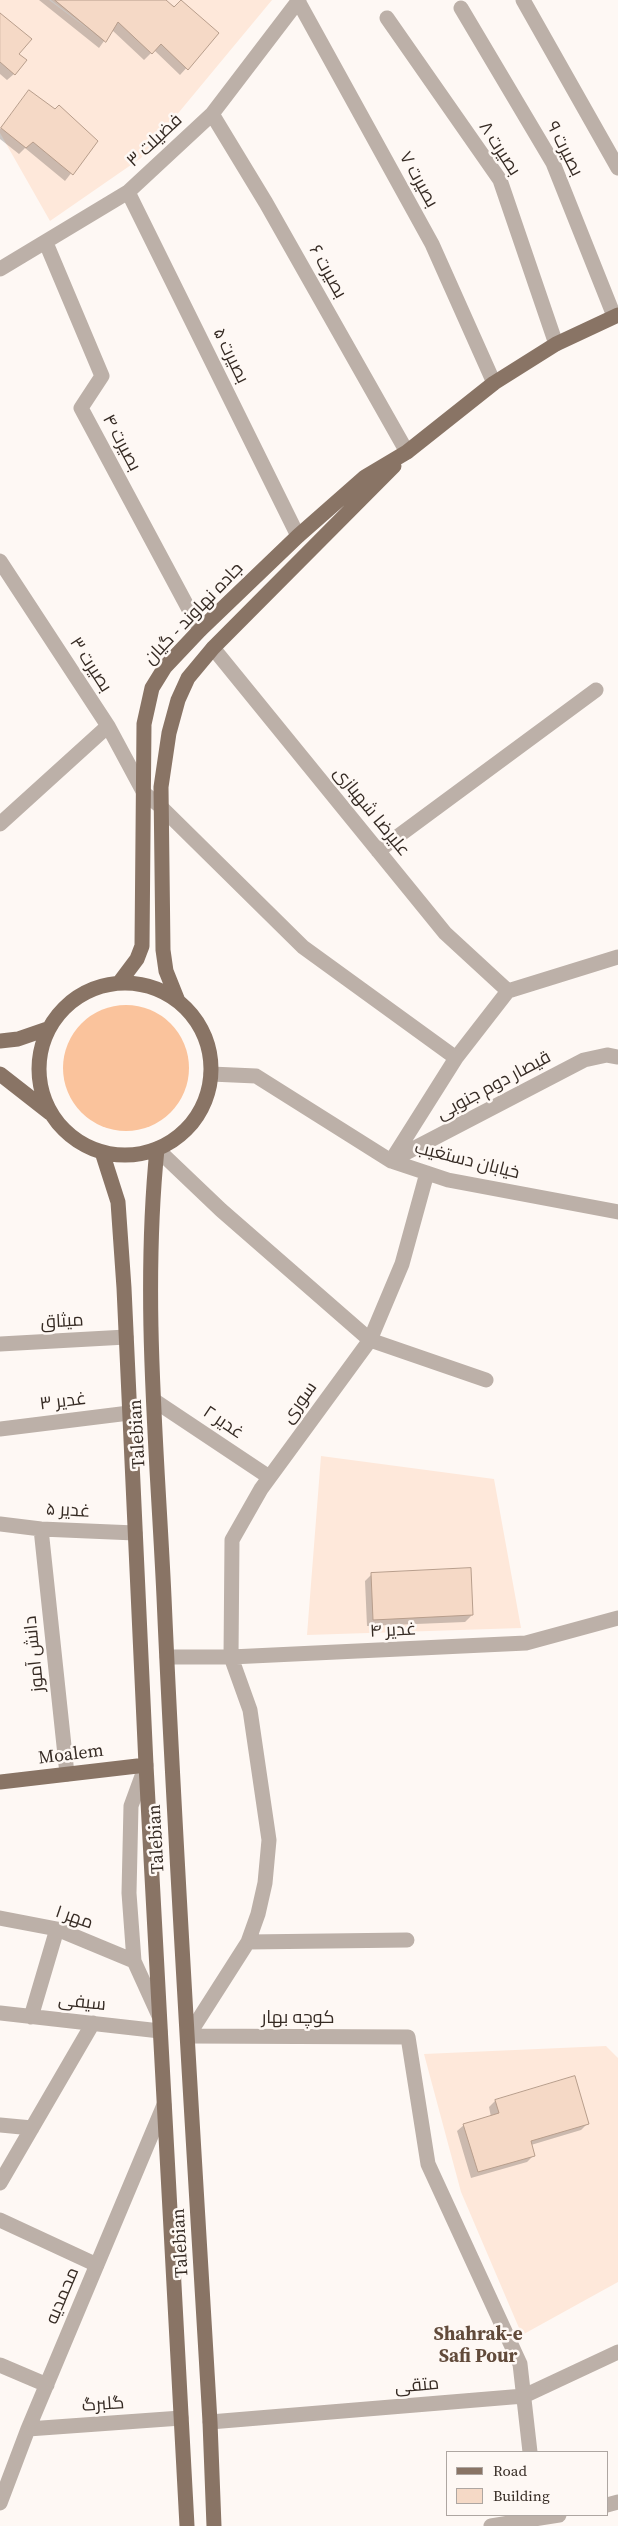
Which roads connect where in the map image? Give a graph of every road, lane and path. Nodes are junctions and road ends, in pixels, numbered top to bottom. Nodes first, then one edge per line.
1 (523, 0) edge
2 (299, 1) edge
3 (462, 8) dead end
4 (387, 18) dead end
5 (212, 114) junction
6 (618, 168) edge
7 (128, 192) junction
8 (46, 243) junction
9 (0, 269) edge
10 (616, 315) edge
11 (556, 344) junction
12 (494, 383) junction
13 (407, 452) junction
14 (298, 536) junction
15 (0, 561) edge
16 (200, 630) junction
17 (213, 648) junction
18 (596, 690) dead end
19 (108, 726) junction
20 (144, 793) junction
21 (160, 806) junction
22 (0, 824) edge
23 (378, 851) junction
24 (618, 957) edge
25 (119, 983) junction
26 (508, 991) junction
27 (178, 1001) junction
28 (47, 1029) junction
29 (0, 1041) edge
30 (618, 1057) edge
31 (456, 1058) junction
32 (0, 1074) edge
33 (211, 1074) junction
34 (51, 1114) junction
35 (157, 1149) junction
36 (102, 1152) junction
37 (390, 1161) junction
38 (427, 1173) junction
39 (618, 1212) edge
40 (126, 1337) junction
41 (370, 1340) junction
42 (0, 1344) edge
43 (486, 1380) dead end
44 (155, 1401) junction
45 (129, 1414) junction
46 (0, 1429) edge
47 (269, 1477) junction
48 (0, 1524) edge
49 (41, 1529) junction
50 (135, 1533) junction
51 (618, 1618) edge
52 (167, 1657) junction
53 (231, 1657) junction
54 (146, 1765) junction
55 (67, 1774) junction
56 (0, 1782) edge
57 (0, 1918) edge
58 (57, 1929) junction
59 (407, 1940) dead end
60 (248, 1942) junction
61 (134, 1961) junction
62 (0, 2014) edge
63 (31, 2017) junction
64 (92, 2023) junction
65 (159, 2023) junction
66 (188, 2036) junction
67 (164, 2105) junction
68 (0, 2124) edge
69 (32, 2128) junction
70 (0, 2183) edge
71 (0, 2220) edge
72 (97, 2265) junction
73 (618, 2352) edge
74 (0, 2365) edge
75 (46, 2385) junction
76 (524, 2396) junction
77 (181, 2418) junction
78 (210, 2422) junction
79 (28, 2429) junction
80 (530, 2451) edge
81 (0, 2503) edge
82 (555, 2516) edge
83 (538, 2520) edge
84 (187, 2526) edge
85 (214, 2526) edge
86 (491, 2526) edge

1 - 6 street
2 - 5 street, فضیلت ۳
2 - 12 street, بصیرت ۷
3 - 10 street, بصیرت ۹
4 - 11 street, بصیرت ۸
5 - 7 street, فضیلت ۳
5 - 13 street, بصیرت ۶
7 - 8 street, فضیلت ۳
7 - 14 street, بصیرت ۵
8 - 9 street, فضیلت ۳
8 - 16 street, بصیرت ۴
10 - 11 main road, جاده نهاوند - گیان
11 - 12 main road, جاده نهاوند - گیان
12 - 13 main road, جاده نهاوند - گیان
13 - 14 main road, جاده نهاوند - گیان
13 - 17 main road, جاده نهاوند - گیان
14 - 16 main road, جاده نهاوند - گیان
15 - 19 street, بصیرت ۳
16 - 20 main road, جاده نهاوند - گیان
17 - 21 main road, جاده نهاوند - گیان
17 - 23 street, علیرضا شهبازی
18 - 23 street
19 - 20 street, بصیرت ۳
19 - 22 street
20 - 21 street
20 - 25 main road, جاده نهاوند - گیان
21 - 27 main road, جاده نهاوند - گیان
21 - 31 street
23 - 26 street, علیرضا شهبازی
24 - 26 street
25 - 27 main road
25 - 28 main road
26 - 31 street
27 - 33 main road
28 - 29 main road
28 - 34 main road
30 - 37 street, قیصار دوم جنوبی
31 - 37 street
32 - 34 main road
33 - 35 main road
33 - 37 street, خیابان دستغیب
34 - 36 main road
35 - 36 main road
35 - 41 street
35 - 44 main road, Talebian
36 - 40 main road, Talebian
37 - 38 street, خیابان دستغیب
38 - 39 street, خیابان دستغیب
38 - 41 street, سوری
40 - 42 street, میثاق
40 - 45 main road, Talebian
41 - 43 street
41 - 47 street, سوری
44 - 47 street, غدیر ۲
44 - 52 main road, Talebian
45 - 46 street, غدیر ۳
45 - 50 main road, Talebian
47 - 53 street, سوری
48 - 49 street, غدیر ۵
49 - 50 street, غدیر ۵
49 - 55 street, دانش آموز
50 - 54 main road, Talebian
51 - 53 street, غدیر ۴
52 - 53 street, غدیر ۴
52 - 66 main road, Talebian
53 - 60 street
54 - 55 main road, Moalem
54 - 61 street
54 - 65 main road, Talebian
55 - 56 main road, Moalem
57 - 58 street, مهر ۱
58 - 61 street, مهر ۱
58 - 63 street
59 - 60 street
60 - 66 street
61 - 65 street
62 - 63 street, سیفی
63 - 64 street, سیفی
64 - 65 street, سیفی
64 - 69 street
65 - 67 main road, Talebian
66 - 76 street, کوچه بهار
66 - 78 main road, Talebian
67 - 72 street, محمدیه
67 - 77 main road, Talebian
68 - 69 street
69 - 70 street
71 - 72 street
72 - 75 street, محمدیه
73 - 76 street, متقی
74 - 75 street
75 - 79 street, محمدیه
76 - 78 street, متقی
76 - 80 street
77 - 79 street, گلبرگ
77 - 84 main road, Talebian
78 - 85 main road, Talebian
79 - 81 street, محمدیه
82 - 83 street
83 - 86 street

